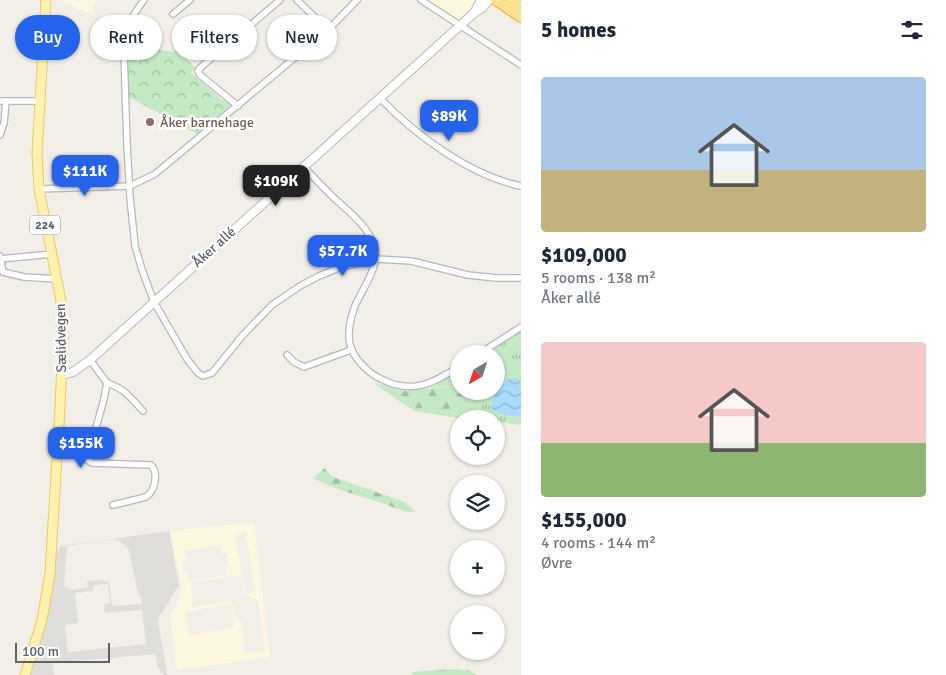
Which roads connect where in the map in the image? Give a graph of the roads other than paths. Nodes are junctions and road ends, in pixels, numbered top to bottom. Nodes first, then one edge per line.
1 (46, 0) edge
2 (144, 0) edge
3 (190, 0) edge
4 (280, 0) edge
5 (297, 0) edge
6 (357, 0) edge
7 (421, 0) edge
8 (481, 0) edge
9 (490, 0) edge
10 (496, 0) edge
11 (511, 0) edge
12 (521, 7) edge
13 (474, 13) junction
14 (173, 14) dead end
15 (312, 15) edge
16 (521, 18) edge
17 (337, 21) edge
18 (460, 26) junction
19 (292, 60) edge
20 (521, 65) edge
21 (380, 98) junction
22 (3, 101) edge
23 (39, 101) junction
24 (238, 106) junction
25 (0, 135) edge
26 (304, 167) junction
27 (130, 186) junction
28 (521, 186) edge
29 (39, 188) junction
30 (52, 254) junction
31 (0, 258) edge
32 (376, 259) junction
33 (521, 278) edge
34 (57, 279) junction
35 (154, 302) junction
36 (521, 326) edge
37 (492, 345) edge
38 (351, 350) junction
39 (287, 355) dead end
40 (90, 360) junction
41 (450, 372) edge
42 (62, 375) junction
43 (107, 383) junction
44 (143, 411) dead end
45 (113, 505) dead end
46 (25, 675) edge

1 - 23 main road, Sælidvegen / 224
2 - 27 street
3 - 14 street
4 - 24 street
5 - 15 street
6 - 17 street
7 - 18 street
8 - 13 street, Åker allé
9 - 13 street, Åker allé
10 - 16 highway
11 - 12 highway
13 - 18 street, Åker allé
18 - 20 street
18 - 21 street, Åker allé
19 - 24 street
21 - 26 street, Åker allé
21 - 28 street
22 - 23 street
22 - 25 street
23 - 29 main road, Sælidvegen / 224
24 - 27 street
26 - 32 street
26 - 35 street, Åker allé
27 - 29 street
27 - 35 street
29 - 30 main road, Sælidvegen / 224
30 - 31 street
30 - 34 main road, Sælidvegen / 224
31 - 34 street
32 - 33 street
32 - 35 street
32 - 38 street
34 - 42 main road, Sælidvegen / 224
35 - 40 street, Åker allé
36 - 37 street
38 - 39 street
38 - 41 street
40 - 42 street, Åker allé
40 - 43 street
42 - 46 main road, Sælidvegen / 224
43 - 44 street
43 - 45 street

